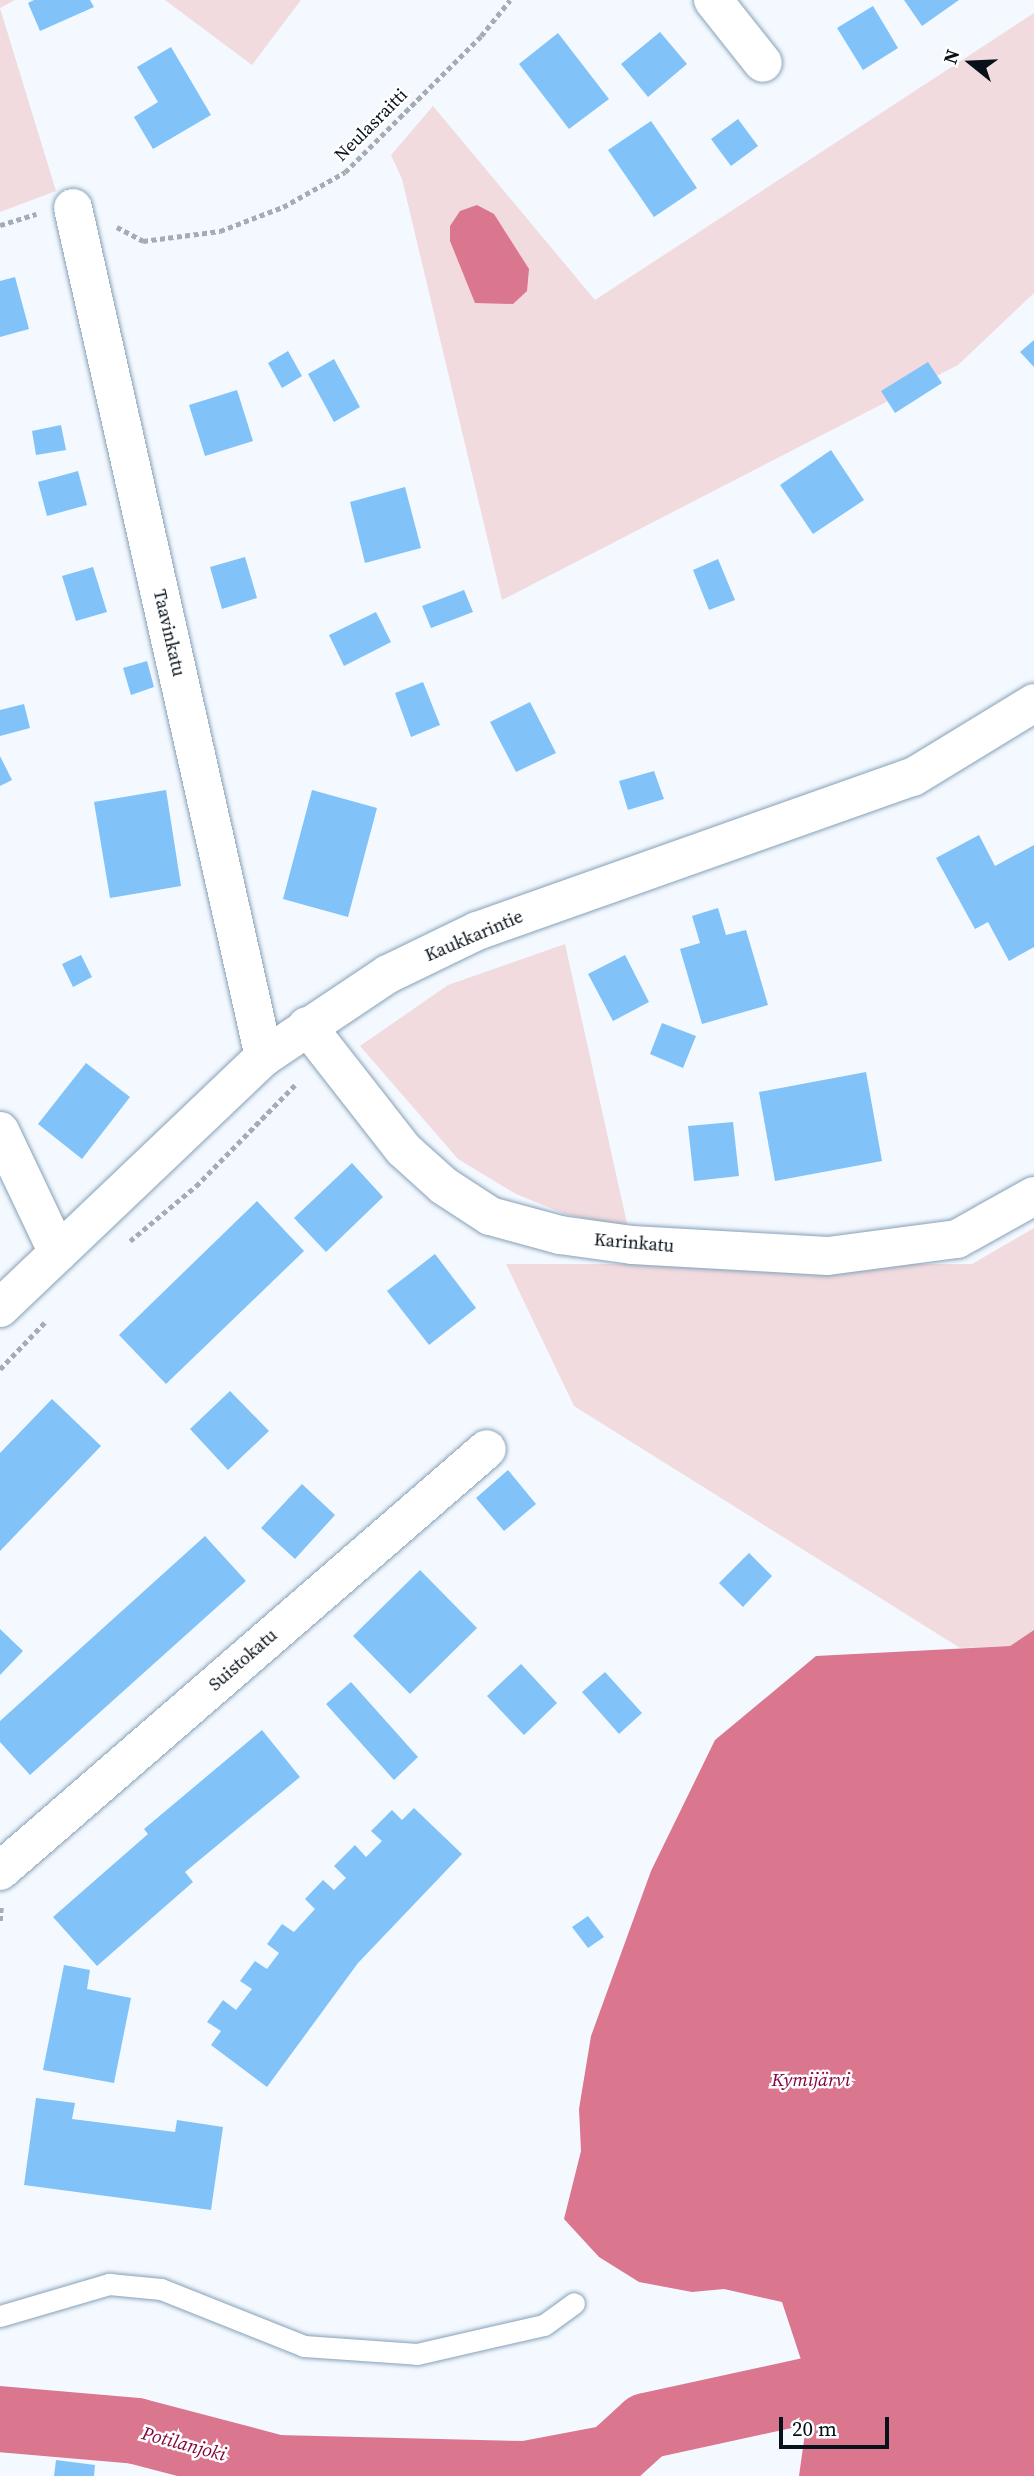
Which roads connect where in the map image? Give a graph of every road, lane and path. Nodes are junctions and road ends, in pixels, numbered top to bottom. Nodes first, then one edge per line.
1 (510, 0) edge
2 (713, 0) edge
3 (763, 63) dead end
4 (73, 208) junction
5 (0, 225) edge
6 (1034, 703) edge
7 (317, 1040) junction
8 (264, 1057) junction
9 (0, 1131) edge
10 (1034, 1196) edge
11 (121, 1248) dead end
12 (58, 1253) junction
13 (0, 1308) edge
14 (48, 1319) dead end
15 (0, 1369) edge
16 (487, 1448) dead end
17 (0, 1871) edge
18 (573, 2303) dead end
19 (0, 2316) edge

1 - 4 path, Neulasraitti
2 - 3 street
4 - 5 path
4 - 8 street, Taavinkatu
6 - 7 street, Kaukkarintie
7 - 8 street, Kaukkarintie
7 - 10 street, Karinkatu
7 - 11 path
8 - 12 street, Kaukkarintie
9 - 12 street
12 - 13 street, Kaukkarintie
14 - 15 path
16 - 17 street, Suistokatu
18 - 19 lane

